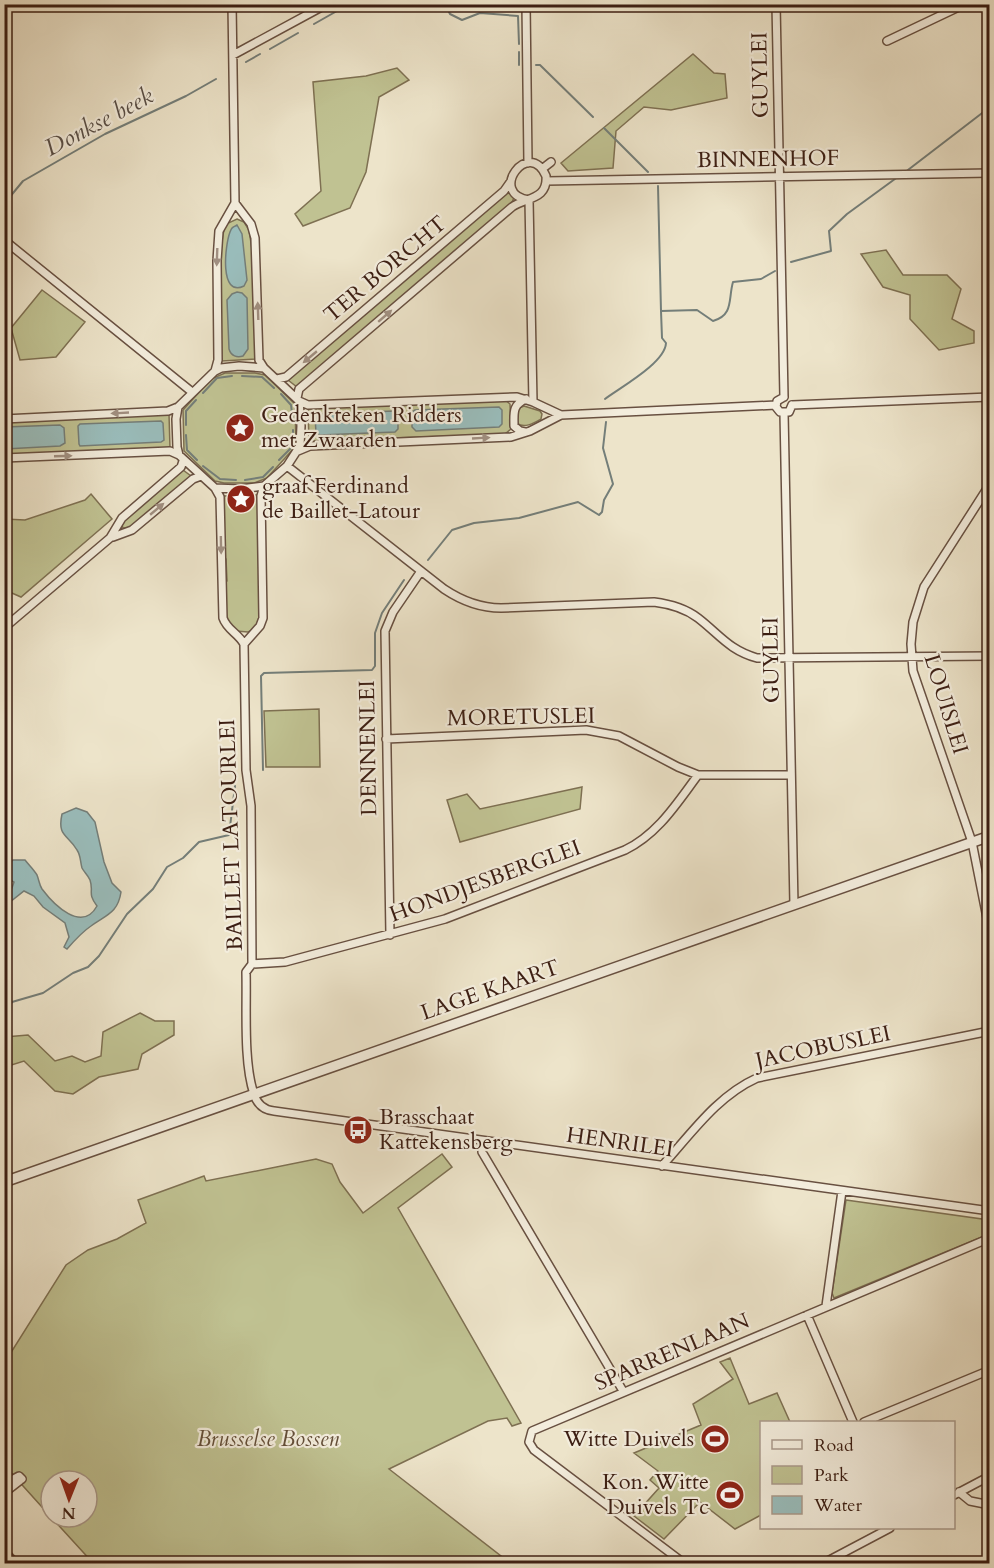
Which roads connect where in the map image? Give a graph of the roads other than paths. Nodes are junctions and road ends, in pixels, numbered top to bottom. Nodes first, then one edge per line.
1 (232, 4) edge
2 (327, 4) edge
3 (526, 4) edge
4 (776, 4) edge
5 (965, 4) edge
6 (887, 40) dead end
7 (233, 56) junction
8 (551, 162) dead end
9 (528, 163) junction
10 (542, 169) junction
11 (990, 173) edge
12 (780, 177) junction
13 (511, 181) junction
14 (547, 181) junction
15 (529, 200) junction
16 (236, 203) junction
17 (4, 240) edge
18 (264, 368) junction
19 (214, 370) junction
20 (277, 379) junction
21 (192, 392) junction
22 (784, 397) junction
23 (990, 397) edge
24 (298, 399) junction
25 (529, 400) junction
26 (776, 405) junction
27 (792, 405) junction
28 (178, 407) junction
29 (784, 413) junction
30 (561, 415) junction
31 (4, 419) edge
32 (525, 432) junction
33 (298, 451) junction
34 (4, 458) edge
35 (181, 458) junction
36 (286, 466) junction
37 (201, 476) junction
38 (990, 484) edge
39 (264, 486) junction
40 (215, 488) junction
41 (110, 538) junction
42 (421, 571) junction
43 (4, 628) edge
44 (244, 644) junction
45 (990, 656) edge
46 (912, 657) junction
47 (789, 659) junction
48 (386, 740) junction
49 (698, 774) junction
50 (791, 775) junction
51 (990, 836) edge
52 (972, 842) junction
53 (794, 905) junction
54 (990, 933) edge
55 (390, 935) junction
56 (252, 964) junction
57 (990, 1031) edge
58 (254, 1094) junction
59 (482, 1141) junction
60 (662, 1166) junction
61 (4, 1182) edge
62 (842, 1191) junction
63 (990, 1211) edge
64 (990, 1238) edge
65 (826, 1306) junction
66 (807, 1315) junction
67 (990, 1370) edge
68 (623, 1391) junction
69 (853, 1421) edge
70 (866, 1421) edge
71 (990, 1476) edge
72 (4, 1484) edge
73 (4, 1492) edge
74 (956, 1494) edge
75 (990, 1505) edge
76 (886, 1529) edge
77 (4, 1551) edge
78 (16, 1563) edge
79 (685, 1563) edge
80 (822, 1563) edge

1 - 7 street
2 - 7 street
3 - 9 street
4 - 12 street, GUYLEI
5 - 6 street
7 - 16 street
8 - 10 street
9 - 10 street
9 - 13 street
10 - 14 street
11 - 12 street, BINNENHOF
12 - 14 street, BINNENHOF
12 - 22 street, GUYLEI
13 - 15 street
13 -> 20 street, TER BORCHT
14 - 15 street
24 -> 15 street, TER BORCHT
15 - 25 street
18 -> 16 street
16 -> 19 street
17 - 21 street
18 - 19 street
18 - 20 street
19 - 21 street
20 - 24 street
21 - 28 street
22 - 26 street
22 - 27 street
23 - 27 street
24 - 25 street
24 - 33 street
25 - 30 street
25 - 32 street
26 - 29 street
26 - 30 street
27 - 29 street
28 -> 31 street
28 - 35 street
29 - 47 street, GUYLEI
30 - 32 street
33 -> 32 street
33 - 36 street
34 -> 35 street
35 - 37 street
35 - 41 street
36 - 39 street
36 - 42 street
37 - 40 street
41 -> 37 street
38 - 46 street, LOUISLEI
39 - 40 street
39 - 44 street
40 -> 44 street
41 - 43 street
42 - 47 street
42 - 48 street, DENNENLEI
44 - 56 street, BAILLET LATOURLEI
45 - 46 street
46 - 47 street
46 - 52 street, LOUISLEI
47 - 50 street, GUYLEI
48 - 49 street, MORETUSLEI
48 - 55 street, DENNENLEI
49 - 50 street, MORETUSLEI
49 - 55 street, HONDJESBERGLEI
50 - 53 street, GUYLEI
51 - 52 street, LAGE KAART
52 - 53 street, LAGE KAART
52 - 54 street, LOUISLEI
53 - 58 street, LAGE KAART
55 - 56 street, HONDJESBERGLEI
56 - 58 street, BAILLET LATOURLEI
57 - 60 street, JACOBUSLEI
58 - 59 street, HENRILEI
58 - 61 street, LAGE KAART
59 - 60 street, HENRILEI
59 - 68 street
60 - 62 street, HENRILEI
62 - 63 street, HENRILEI
62 - 65 street
64 - 65 street, SPARRENLAAN
65 - 66 street, SPARRENLAAN
66 - 68 street, SPARRENLAAN
66 - 69 street
67 - 70 street
68 - 79 street, SPARRENLAAN
71 - 74 street
72 - 73 street
74 - 75 street
76 - 80 street
77 - 78 street

